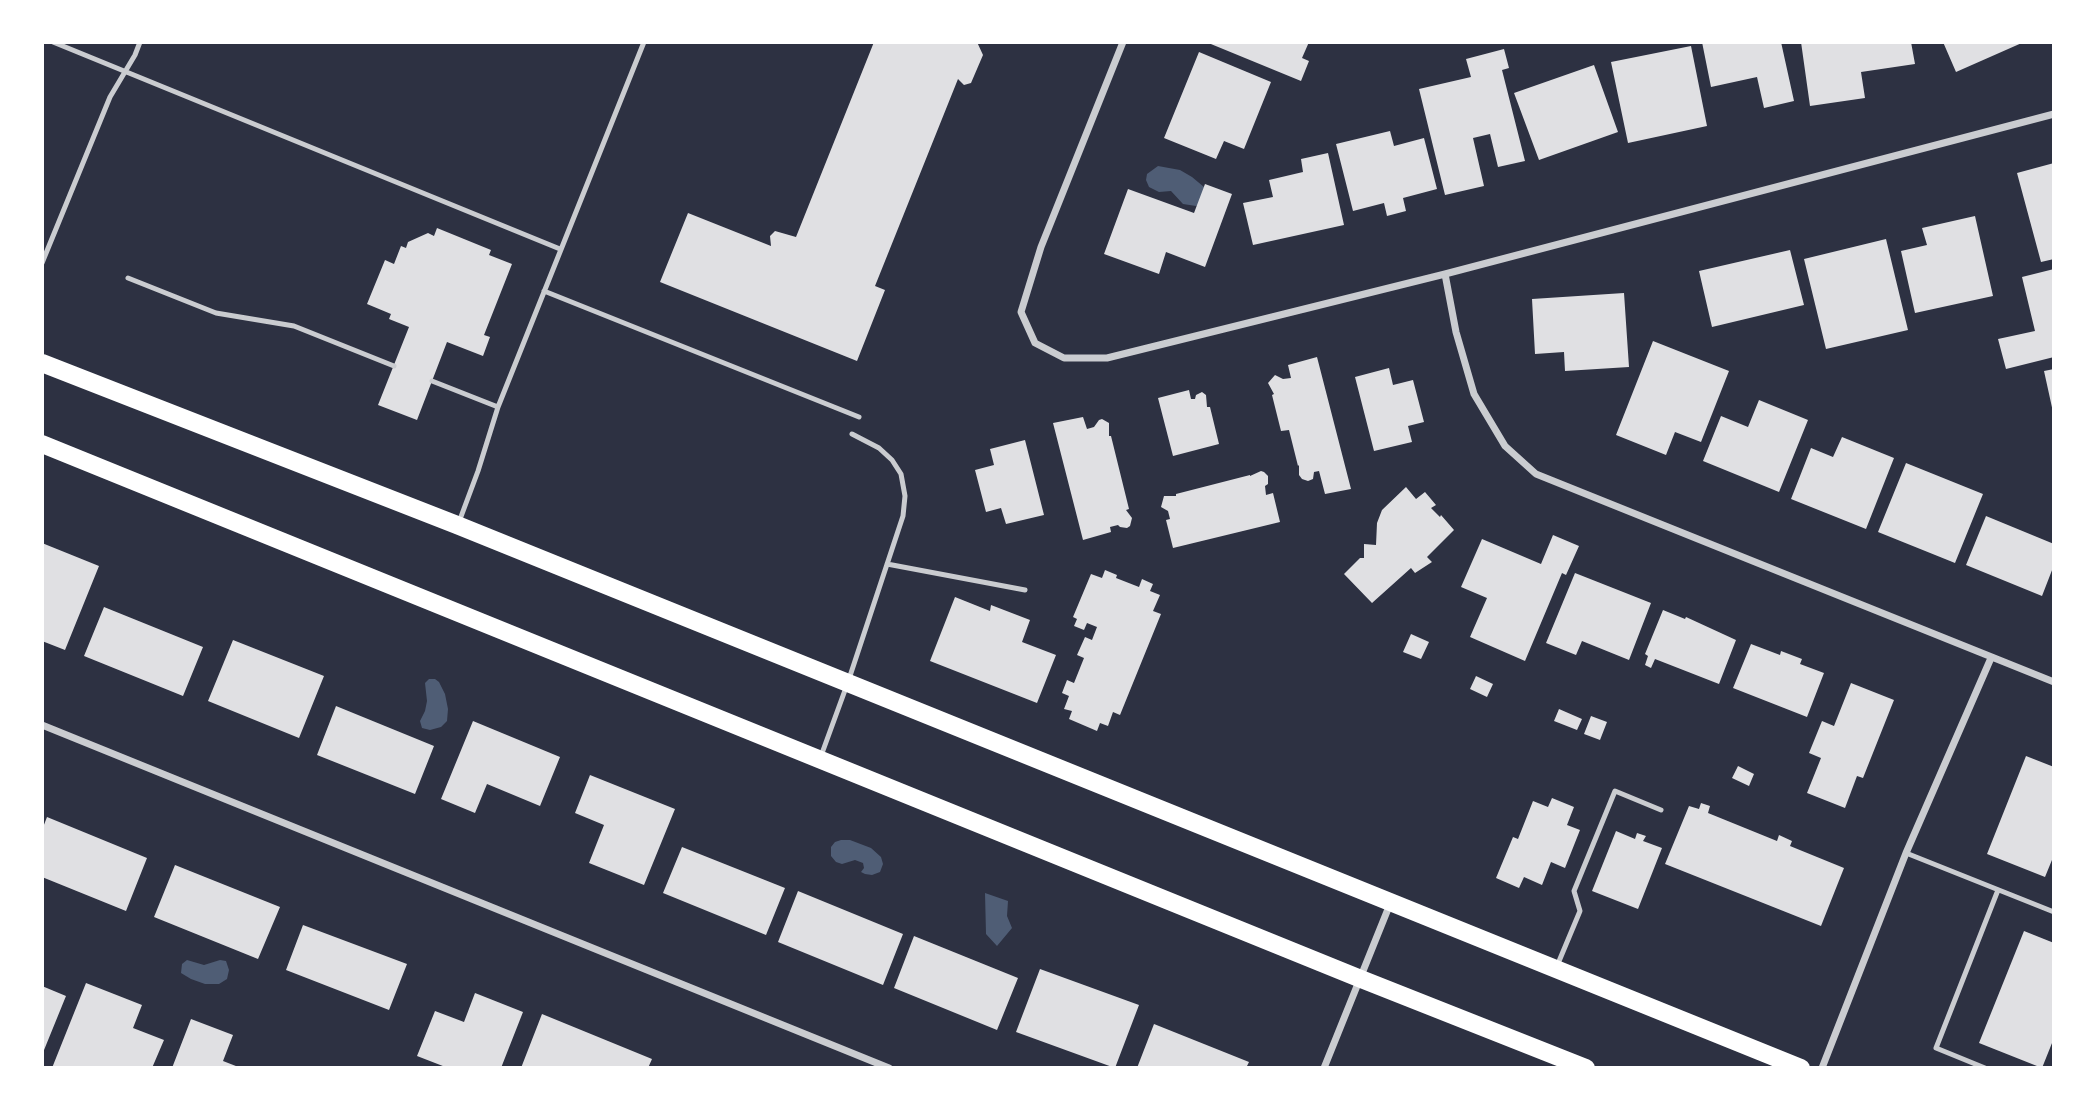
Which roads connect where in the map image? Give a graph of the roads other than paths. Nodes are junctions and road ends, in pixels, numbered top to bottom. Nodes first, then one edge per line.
1 (53, 42) edge
2 (141, 42) edge
3 (644, 42) edge
4 (1123, 42) edge
5 (125, 72) junction
6 (2054, 114) edge
7 (560, 249) junction
8 (42, 263) edge
9 (1445, 274) junction
10 (128, 278) dead end
11 (544, 291) junction
12 (42, 363) edge
13 (394, 366) dead end
14 (432, 381) dead end
15 (498, 407) junction
16 (859, 417) dead end
17 (852, 434) dead end
18 (42, 444) edge
19 (457, 525) junction
20 (887, 564) junction
21 (1025, 590) dead end
22 (1992, 658) junction
23 (848, 682) junction
24 (2054, 682) edge
25 (42, 725) edge
26 (820, 759) junction
27 (1661, 810) dead end
28 (1906, 853) junction
29 (1998, 890) junction
30 (1390, 903) junction
31 (2054, 912) edge
32 (1556, 969) junction
33 (1361, 979) junction
34 (889, 1068) edge
35 (1324, 1068) edge
36 (1586, 1068) edge
37 (1801, 1068) edge
38 (1822, 1068) edge
39 (1985, 1068) edge

1 - 5 lane
2 - 5 lane
3 - 7 lane
4 - 9 street
5 - 7 lane
5 - 8 lane
6 - 9 street
7 - 11 lane
9 - 22 street
10 - 13 lane
11 - 15 lane
11 - 16 lane
12 - 19 main road
14 - 15 lane
15 - 19 lane
17 - 20 lane
18 - 26 main road
19 - 23 main road
20 - 21 lane
20 - 23 lane
22 - 24 street
22 - 28 street
23 - 26 lane
23 - 30 main road
25 - 34 street
26 - 33 main road
27 - 32 lane
28 - 29 lane
28 - 38 street
29 - 31 lane
29 - 39 lane
30 - 32 main road
30 - 33 street
32 - 37 main road
33 - 35 street
33 - 36 main road

